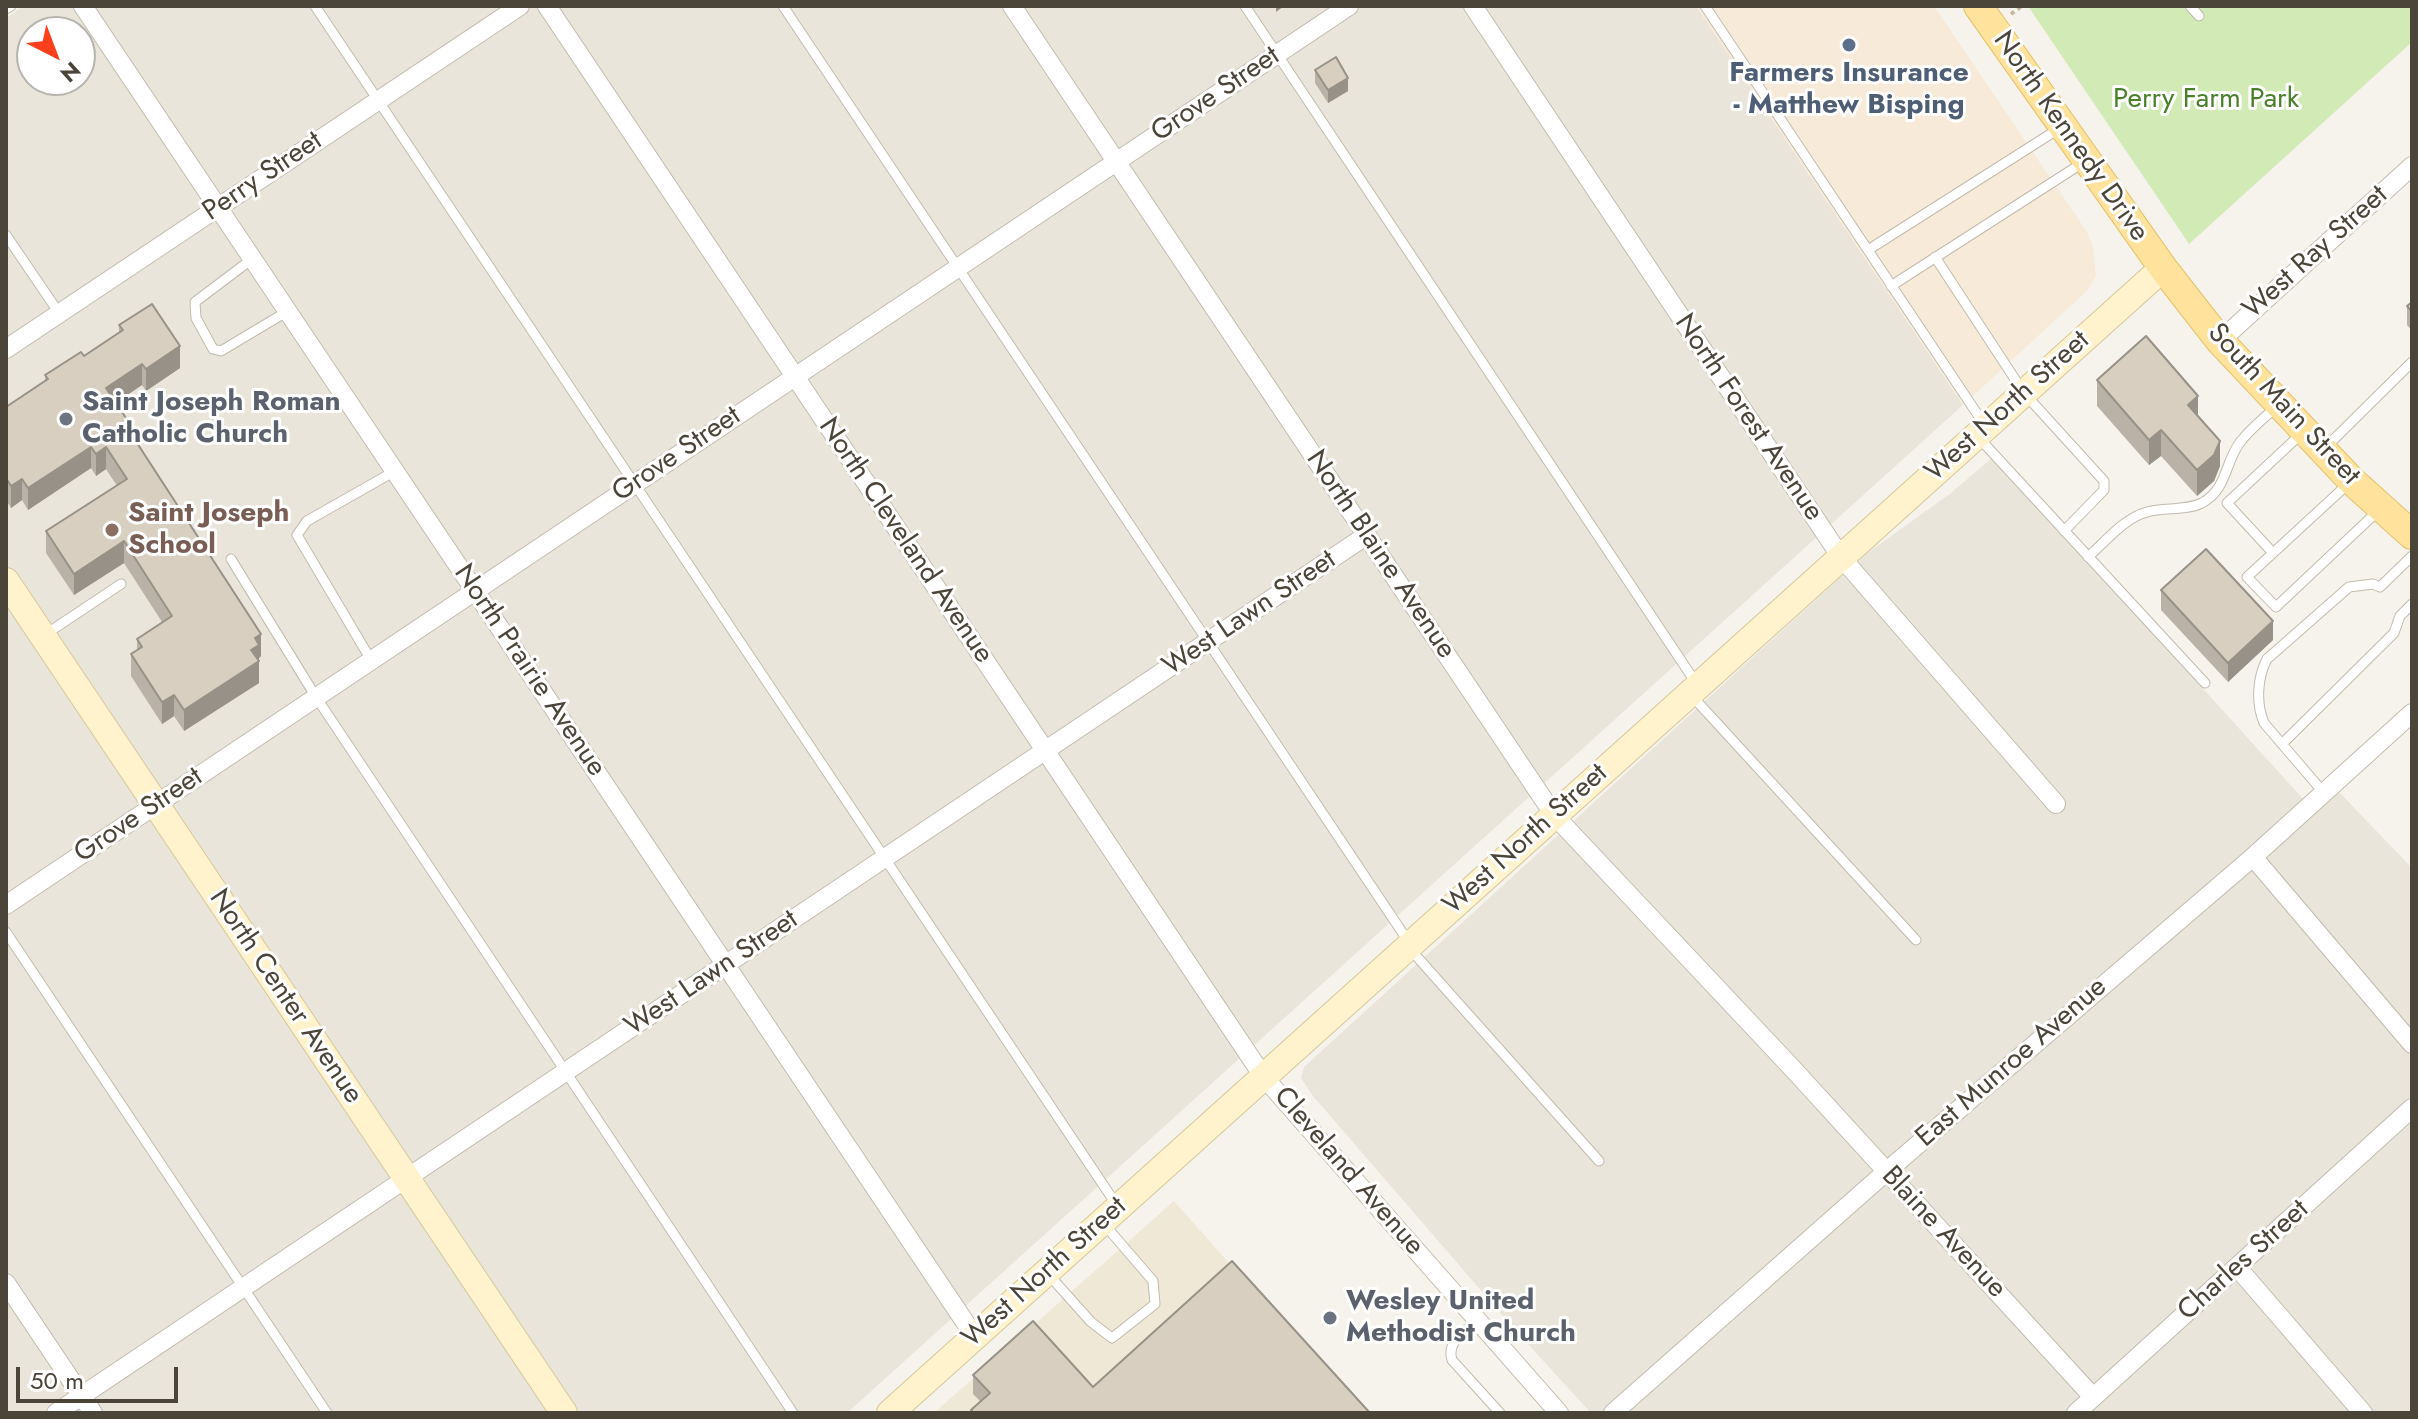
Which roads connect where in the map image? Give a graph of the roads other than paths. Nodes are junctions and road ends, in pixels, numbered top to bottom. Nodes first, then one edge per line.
1 (83, 6) edge
2 (315, 6) edge
3 (520, 6) edge
4 (547, 6) edge
5 (783, 6) edge
6 (1012, 6) edge
7 (1245, 6) edge
8 (1349, 6) edge
9 (1473, 6) edge
10 (1705, 6) edge
11 (1978, 6) edge
12 (2190, 6) edge
13 (2199, 16) dead end
14 (1277, 54) junction
15 (378, 100) junction
16 (2063, 126) junction
17 (2087, 160) junction
18 (1116, 162) junction
19 (2412, 166) edge
20 (218, 207) junction
21 (6, 235) edge
22 (1868, 250) junction
23 (1935, 257) junction
24 (252, 259) junction
25 (958, 267) junction
26 (2163, 268) junction
27 (1891, 286) junction
28 (288, 311) junction
29 (59, 313) junction
30 (2220, 341) junction
31 (6, 349) edge
32 (2412, 362) edge
33 (795, 377) junction
34 (2024, 393) junction
35 (2279, 403) junction
36 (1981, 431) junction
37 (2314, 440) junction
38 (395, 471) junction
39 (2352, 481) junction
40 (635, 484) junction
41 (2382, 508) junction
42 (2064, 531) junction
43 (1367, 535) junction
44 (2412, 535) edge
45 (2273, 553) junction
46 (2412, 556) edge
47 (1841, 557) junction
48 (2088, 557) junction
49 (231, 559) dead end
50 (6, 581) edge
51 (121, 584) dead end
52 (475, 591) junction
53 (2412, 604) edge
54 (43, 636) junction
55 (1208, 642) junction
56 (371, 660) junction
57 (2205, 683) dead end
58 (1694, 689) junction
59 (316, 697) junction
60 (2412, 713) edge
61 (2282, 744) junction
62 (1046, 751) junction
63 (2324, 793) junction
64 (156, 804) junction
65 (2056, 804) dead end
66 (1554, 815) junction
67 (2253, 857) junction
68 (885, 859) junction
69 (6, 905) edge
70 (6, 932) edge
71 (1916, 940) dead end
72 (1408, 945) junction
73 (726, 965) junction
74 (2412, 1044) edge
75 (1793, 1069) joint
76 (566, 1072) junction
77 (1263, 1076) junction
78 (2412, 1108) edge
79 (1599, 1161) dead end
80 (1887, 1171) junction
81 (407, 1178) junction
82 (1110, 1214) junction
83 (2237, 1267) junction
84 (1046, 1272) junction
85 (6, 1283) edge
86 (243, 1288) junction
87 (1478, 1321) junction
88 (975, 1337) junction
89 (81, 1396) junction
90 (2093, 1397) junction
91 (900, 1410) edge
92 (56, 1413) edge
93 (93, 1413) edge
94 (327, 1413) edge
95 (564, 1413) edge
96 (793, 1413) edge
97 (1500, 1413) edge
98 (1559, 1413) edge
99 (1613, 1413) edge
100 (2076, 1413) edge
101 (2363, 1413) edge

1 - 20 street, North Prairie Avenue
2 - 15 lane
3 - 15 street, Perry Street
4 - 33 street, North Cleveland Avenue
5 - 25 lane
6 - 18 street, North Blaine Avenue
7 - 14 lane
8 - 14 street, Grove Street
9 - 47 street, North Forest Avenue
10 - 22 lane
11 - 16 main road, North Kennedy Drive
12 - 13 lane
14 - 18 street, Grove Street
14 - 58 lane
15 - 20 street, Perry Street
15 - 40 lane
16 - 17 main road, North Kennedy Drive
16 - 22 lane
17 - 23 lane
17 - 26 main road, North Kennedy Drive
18 - 25 street, Grove Street
18 - 43 street, North Blaine Avenue
19 - 30 street, West Ray Street
20 - 24 street, North Prairie Avenue
20 - 29 street, Perry Street
21 - 29 lane
22 - 27 lane
23 - 27 lane
23 - 34 lane
24 - 28 street, North Prairie Avenue
24 - 28 lane
25 - 33 street, Grove Street
25 - 55 lane
26 - 30 main road, South Main Street
26 - 34 main road, West North Street
27 - 36 lane
28 - 38 street, North Prairie Avenue
29 - 31 street, Perry Street
30 - 35 main road, South Main Street
32 - 37 lane
33 - 40 street, Grove Street
33 - 62 street, North Cleveland Avenue
34 - 36 main road, West North Street
34 - 42 lane
35 - 37 main road, South Main Street
35 - 48 lane
36 - 42 lane
36 - 47 main road, West North Street
37 - 39 main road, South Main Street
37 - 45 lane
38 - 52 street, North Prairie Avenue
38 - 56 lane
39 - 41 main road, South Main Street
39 - 45 lane
40 - 52 street, Grove Street
40 - 68 lane
41 - 44 main road, South Main Street
41 - 45 lane
42 - 48 lane
43 - 55 street, West Lawn Street
43 - 66 street, North Blaine Avenue
46 - 61 lane
47 - 58 main road, West North Street
47 - 65 street, North Forest Avenue
48 - 57 lane
49 - 59 lane
50 - 54 main road, North Center Avenue
51 - 54 lane
52 - 56 street, Grove Street
52 - 73 street, North Prairie Avenue
53 - 61 lane
54 - 64 main road, North Center Avenue
55 - 62 street, West Lawn Street
55 - 72 lane
56 - 59 street, Grove Street
58 - 66 main road, West North Street
58 - 71 lane
59 - 64 street, Grove Street
59 - 76 lane
60 - 63 street, East Munroe Avenue
61 - 63 lane
62 - 68 street, West Lawn Street
62 - 77 street, North Cleveland Avenue
63 - 67 street, East Munroe Avenue
64 - 69 street, Grove Street
64 - 81 main road, North Center Avenue
66 - 72 main road, West North Street
66 - 75 street, North Blaine Avenue
67 - 74 street
67 - 80 street, East Munroe Avenue
68 - 73 street, West Lawn Street
68 - 82 lane
70 - 86 lane
72 - 77 main road, West North Street
72 - 79 lane
73 - 76 street, West Lawn Street
73 - 88 street, North Prairie Avenue
75 - 80 street, Blaine Avenue
76 - 81 street, West Lawn Street
76 - 96 lane
77 - 82 main road, West North Street
77 - 87 street, Cleveland Avenue
78 - 83 street, Charles Street
80 - 90 street, Blaine Avenue
80 - 99 street, East Munroe Avenue
81 - 86 street, West Lawn Street
81 - 95 main road, North Center Avenue
82 - 84 main road, West North Street
82 - 84 lane
83 - 90 street, Charles Street
83 - 101 street
84 - 88 main road, West North Street
85 - 89 street
86 - 89 street, West Lawn Street
86 - 94 lane
87 - 97 lane
87 - 98 street, Cleveland Avenue
88 - 91 main road, West North Street
89 - 92 street, West Lawn Street
89 - 93 street
90 - 100 street, Charles Street

